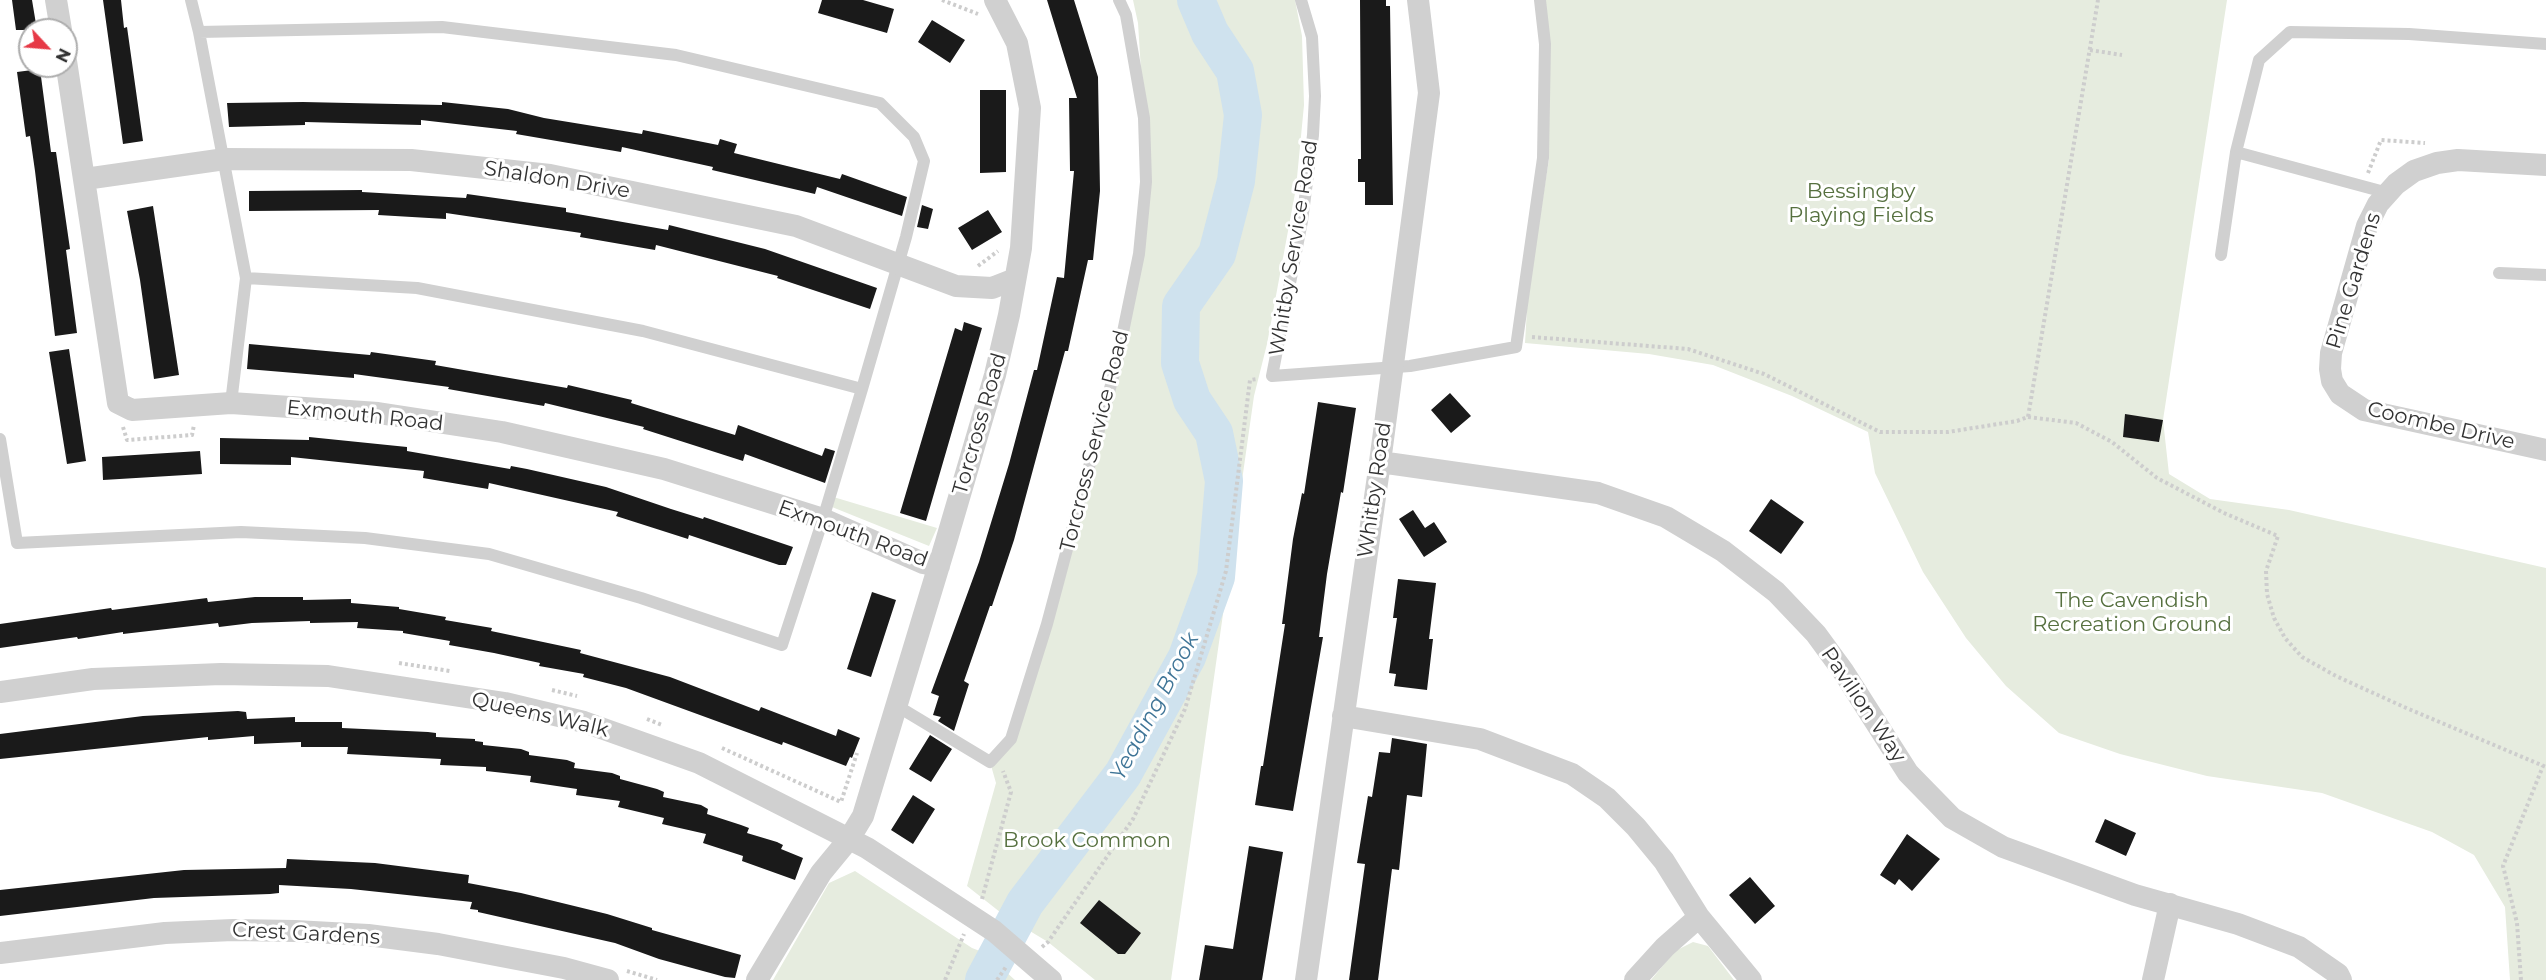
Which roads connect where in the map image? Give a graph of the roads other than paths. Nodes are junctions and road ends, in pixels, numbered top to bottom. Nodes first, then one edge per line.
1 (56, 0) edge
2 (192, 0) edge
3 (1119, 0) edge
4 (1301, 0) edge
5 (1418, 0) edge
6 (1540, 0) edge
7 (988, 4) edge
8 (59, 18) edge
9 (199, 32) junction
10 (2546, 44) edge
11 (69, 78) edge
12 (2236, 152) junction
13 (225, 159) junction
14 (2546, 165) edge
15 (85, 179) junction
16 (2388, 193) junction
17 (2221, 255) dead end
18 (898, 265) junction
19 (2499, 273) dead end
20 (2546, 275) edge
21 (246, 278) junction
22 (1015, 279) junction
23 (1393, 366) junction
24 (862, 389) junction
25 (2340, 394) joint
26 (231, 403) junction
27 (0, 439) edge
28 (2546, 450) edge
29 (1380, 462) junction
30 (823, 519) junction
31 (939, 566) junction
32 (0, 692) edge
33 (897, 706) junction
34 (1343, 716) junction
35 (849, 839) junction
36 (2170, 904) junction
37 (1699, 917) junction
38 (0, 953) edge
39 (608, 980) edge
40 (757, 980) edge
41 (1051, 980) edge
42 (1306, 980) edge
43 (1635, 980) edge
44 (1750, 980) edge
45 (2153, 980) edge
46 (2341, 980) edge

1 - 8 street
2 - 9 lane
3 - 33 lane, Torcross Service Road
4 - 23 lane, Whitby Service Road
5 - 23 street, Whitby Road
6 - 23 lane, Whitby Service Road
7 - 22 street, Torcross Road
9 - 13 lane
9 - 18 lane
10 - 12 lane
11 - 15 street, Exmouth Road
12 - 16 lane
12 - 17 lane
13 - 15 street, Shaldon Drive
13 - 18 street, Shaldon Drive
13 - 21 lane
14 - 16 street, Pine Gardens
15 - 26 street, Exmouth Road
16 - 25 street, Pine Gardens
18 - 22 street, Shaldon Drive
18 - 24 lane
19 - 20 lane
21 - 24 lane
21 - 26 lane
22 - 31 street, Torcross Road
23 - 29 street, Whitby Road
24 - 30 lane
25 - 28 street, Coombe Drive
26 - 30 street, Exmouth Road
27 - 30 lane
29 - 34 street, Whitby Road
29 - 36 street, Pavilion Way
30 - 31 street, Exmouth Road
31 - 33 street, Torcross Road
32 - 35 street, Queens Walk
33 - 35 street, Torcross Road
34 - 37 street
34 - 42 street, Whitby Road
35 - 40 street, Torcross Road
35 - 41 street, Queens Walk
36 - 45 street
36 - 46 street, Pavilion Way
37 - 43 street
37 - 44 street
38 - 39 street, Crest Gardens

